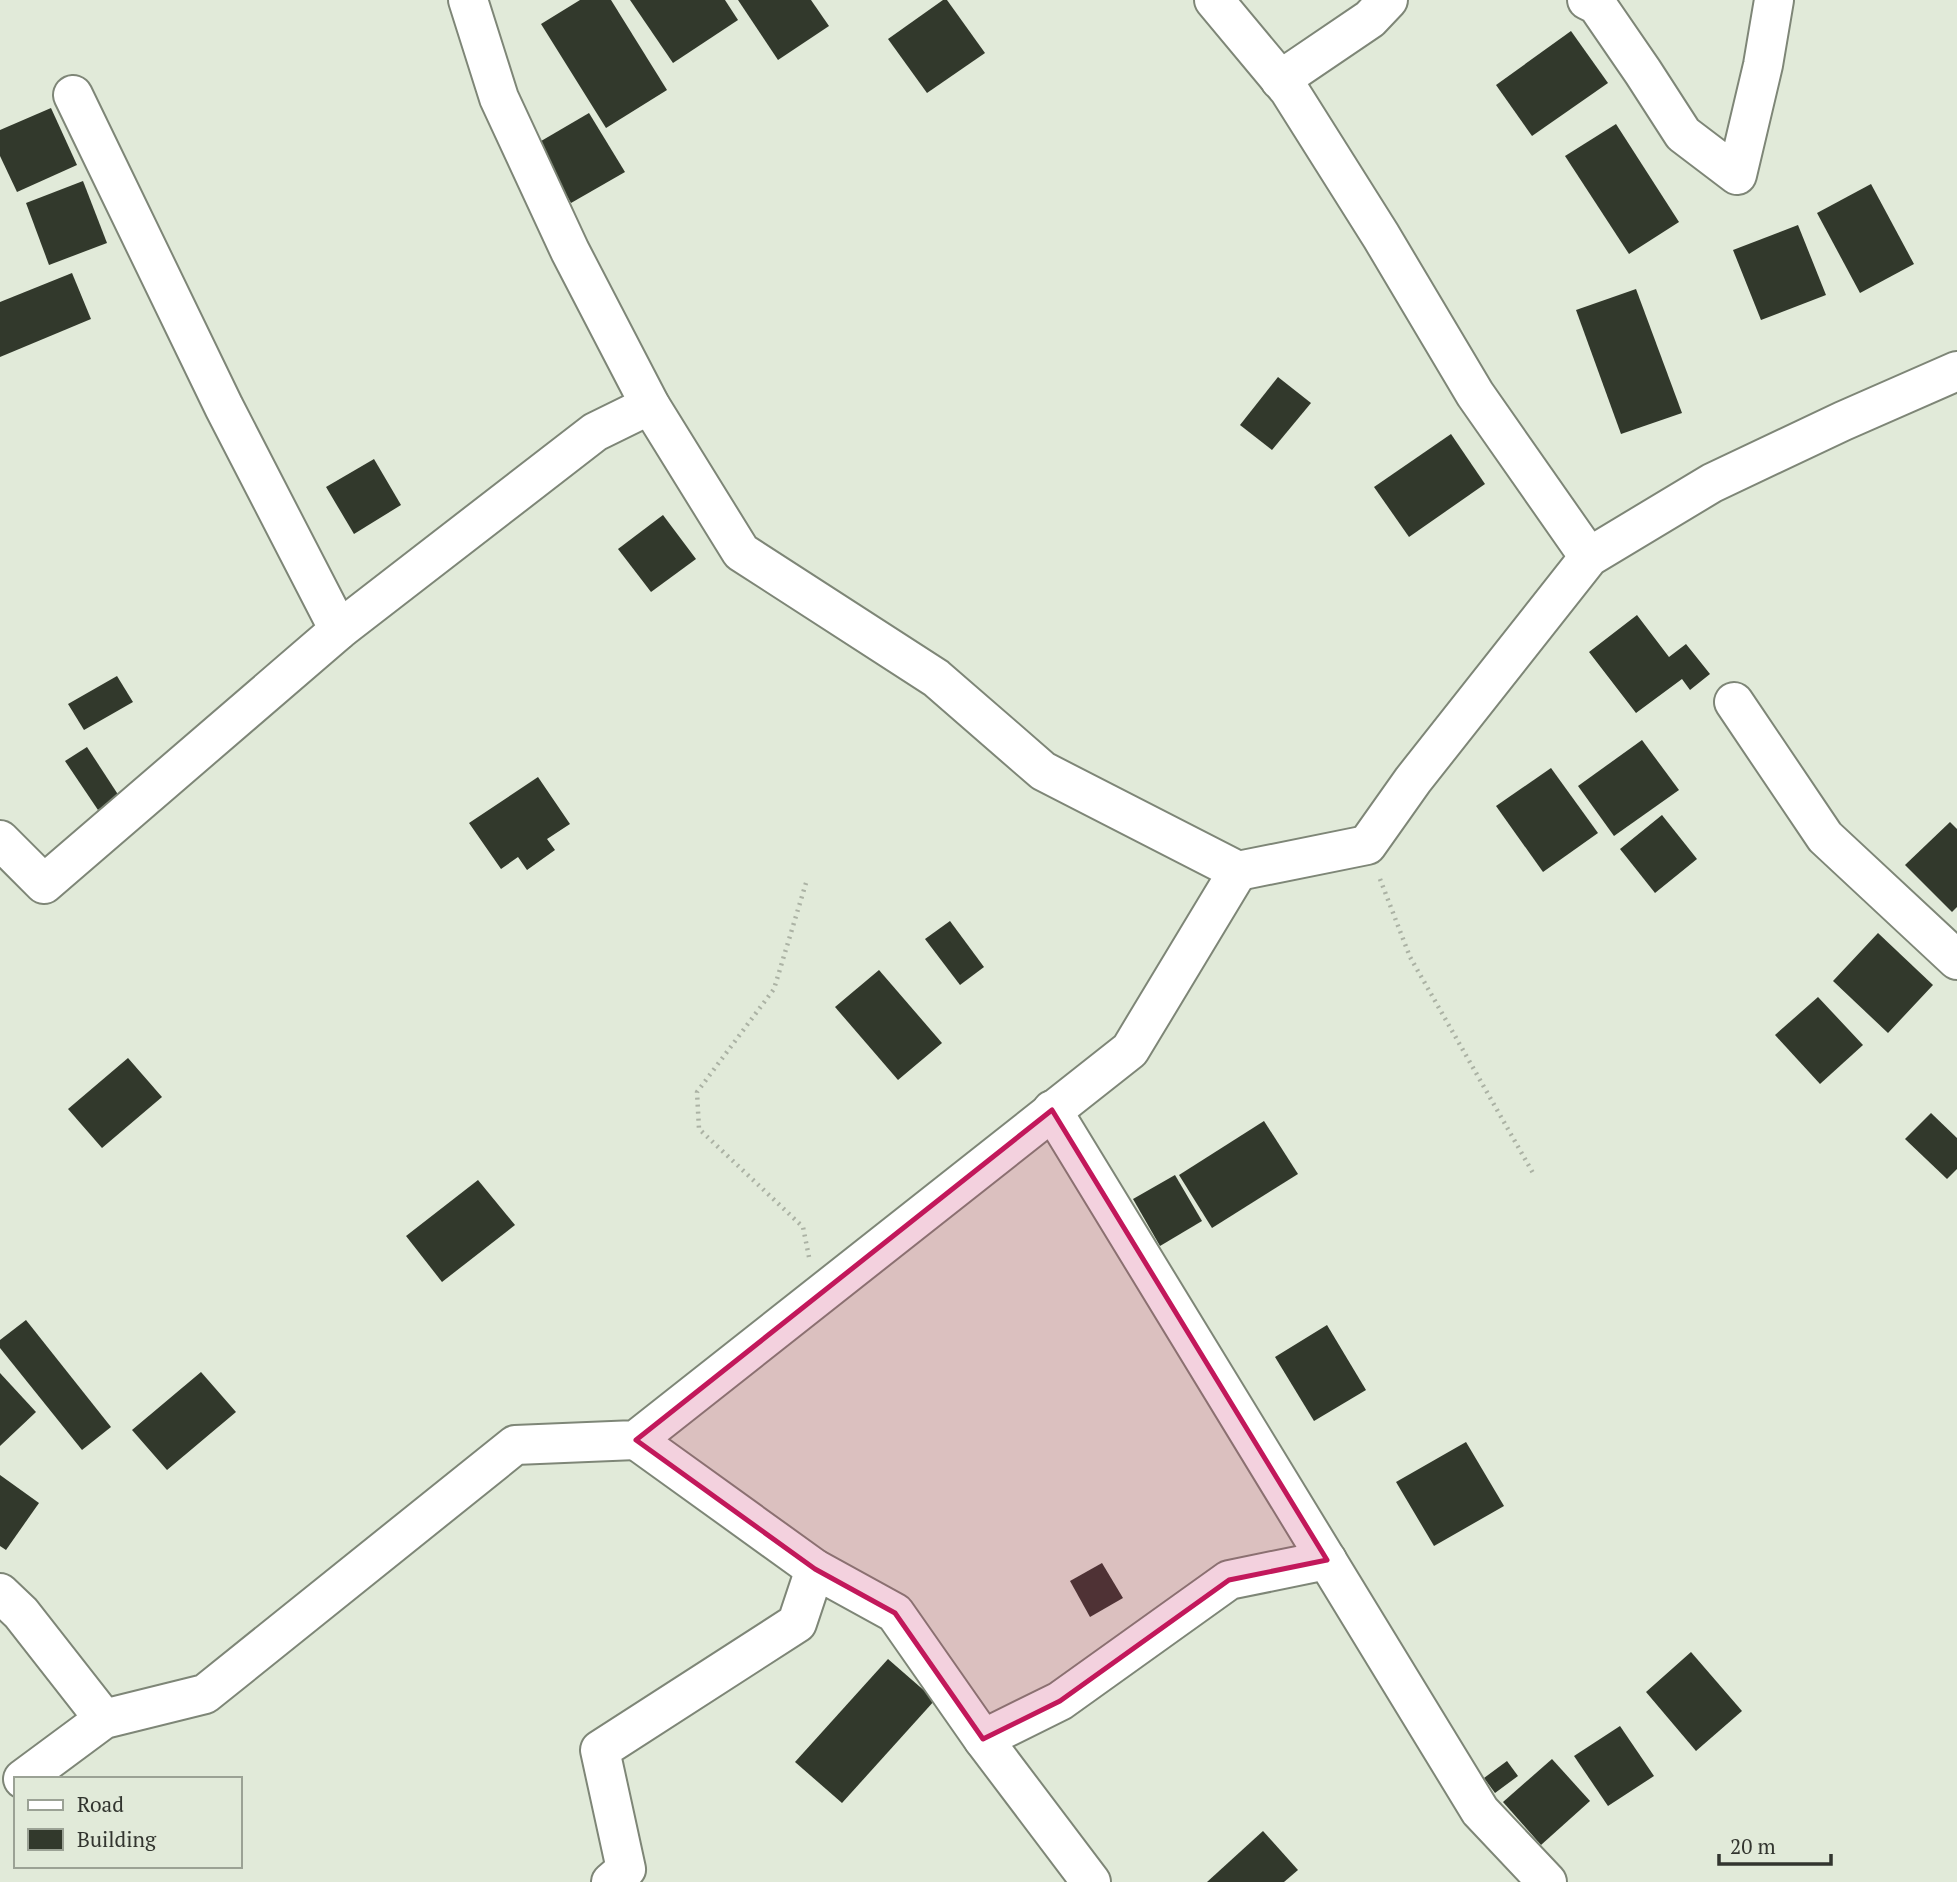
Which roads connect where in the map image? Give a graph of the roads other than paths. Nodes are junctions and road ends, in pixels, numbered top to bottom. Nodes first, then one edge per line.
1 (468, 0) edge
2 (1214, 0) edge
3 (1388, 0) edge
4 (1587, 0) edge
5 (1774, 0) edge
6 (1280, 80) junction
7 (73, 95) dead end
8 (1957, 371) edge
9 (649, 405) junction
10 (1589, 557) junction
11 (339, 630) junction
12 (1734, 702) dead end
13 (0, 840) edge
14 (1238, 871) junction
15 (1957, 960) edge
16 (1052, 1110) junction
17 (636, 1440) junction
18 (1327, 1560) junction
19 (814, 1569) junction
20 (0, 1593) edge
21 (104, 1719) junction
22 (983, 1739) junction
23 (26, 1777) edge
24 (611, 1882) edge
25 (1091, 1882) edge
26 (1546, 1882) edge

1 - 9 street
2 - 6 street
3 - 6 street
4 - 5 street
6 - 10 street
7 - 11 street
8 - 10 street
9 - 11 street
9 - 14 street
10 - 14 street
11 - 13 street
12 - 15 street
14 - 16 street
16 - 17 street
16 - 18 street
17 - 19 street
17 - 21 street
18 - 22 street
18 - 26 street
19 - 22 street
19 - 24 street
20 - 21 street
21 - 23 street
22 - 25 street

